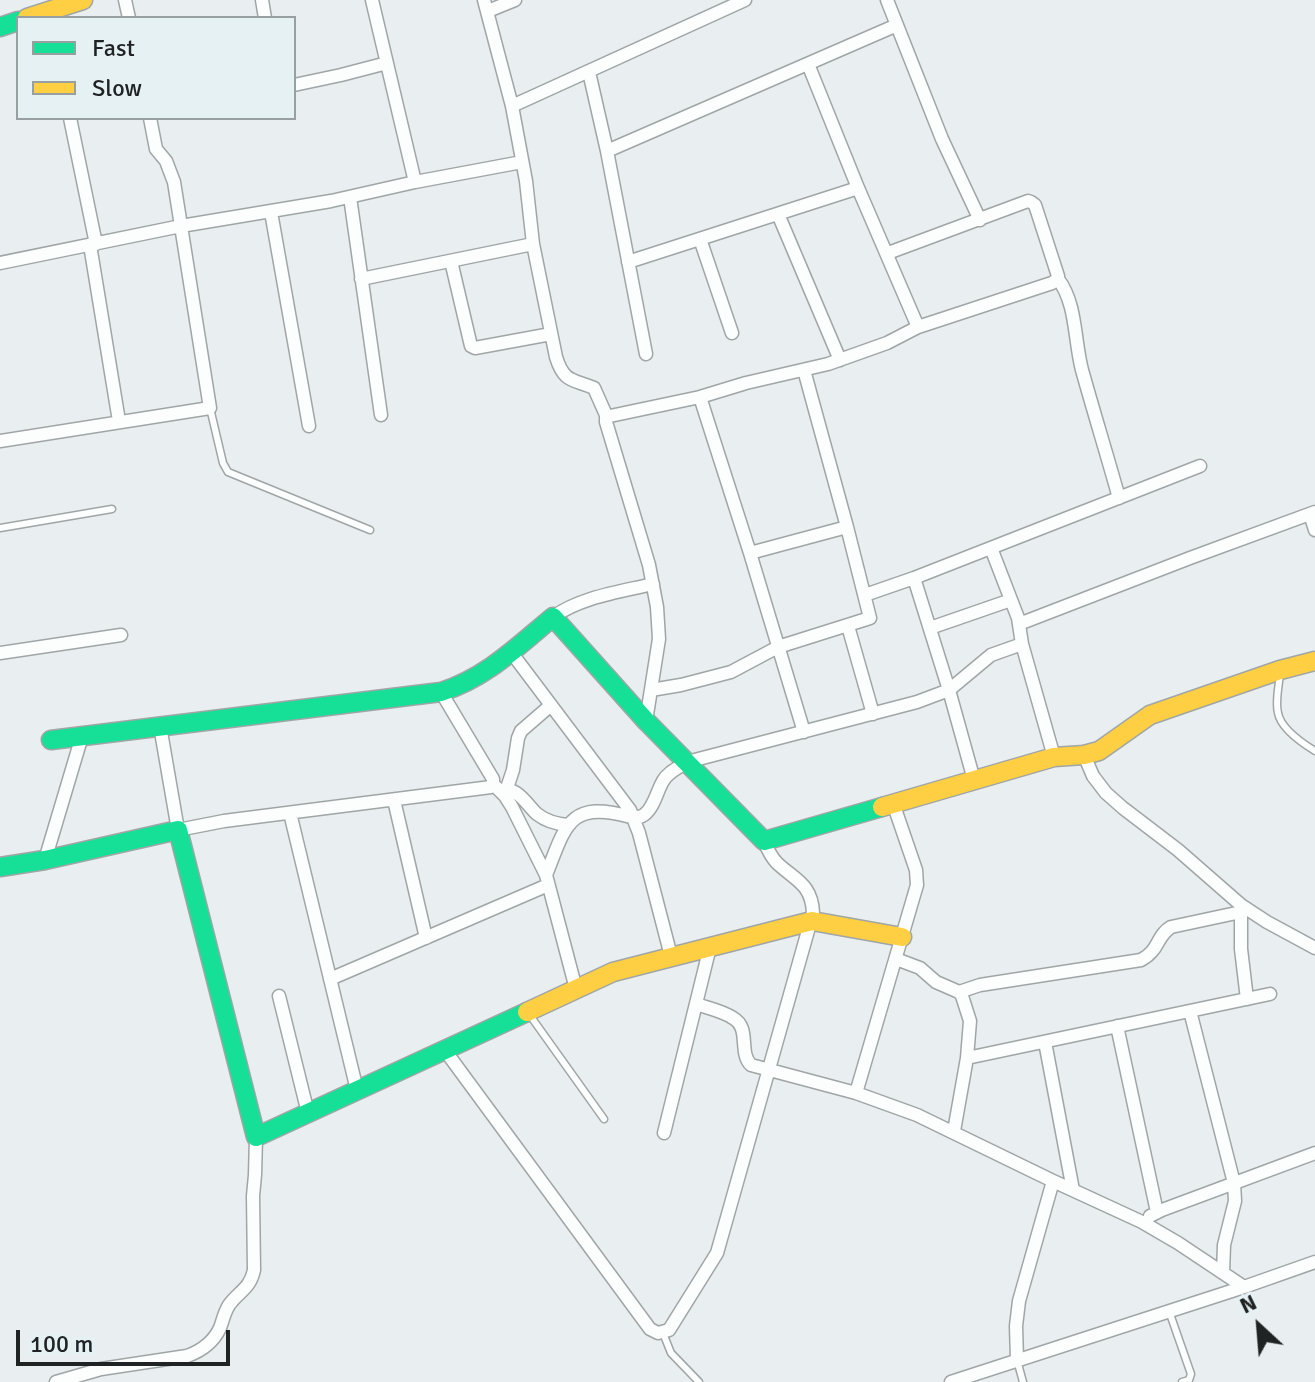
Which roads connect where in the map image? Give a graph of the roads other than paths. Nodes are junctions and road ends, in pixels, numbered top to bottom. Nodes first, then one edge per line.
1 (83, 0) edge
2 (372, 0) edge
3 (515, 0) edge
4 (745, 0) edge
5 (887, 0) edge
6 (486, 5) edge
7 (48, 15) edge
8 (897, 25) junction
9 (387, 63) junction
10 (808, 64) junction
11 (589, 72) junction
12 (296, 85) edge
13 (512, 106) junction
14 (70, 120) edge
15 (150, 120) edge
16 (607, 151) junction
17 (522, 162) junction
18 (415, 182) junction
19 (858, 188) junction
20 (350, 197) junction
21 (271, 212) junction
22 (778, 214) junction
23 (980, 220) junction
24 (181, 226) junction
25 (700, 239) junction
26 (93, 244) junction
27 (533, 244) junction
28 (888, 253) junction
29 (451, 261) junction
30 (628, 262) junction
31 (0, 263) edge
32 (361, 279) junction
33 (1058, 279) junction
34 (918, 327) junction
35 (732, 333) dead end
36 (551, 334) junction
37 (646, 354) dead end
38 (840, 360) junction
39 (804, 370) junction
40 (700, 397) junction
41 (210, 408) junction
42 (381, 415) dead end
43 (606, 415) junction
44 (119, 421) junction
45 (309, 426) dead end
46 (0, 441) edge
47 (1200, 466) dead end
48 (1119, 498) junction
49 (112, 509) dead end
50 (1313, 513) edge
51 (847, 527) junction
52 (0, 528) edge
53 (370, 530) dead end
54 (1315, 530) edge
55 (991, 548) junction
56 (750, 553) junction
57 (914, 578) junction
58 (653, 584) junction
59 (865, 595) junction
60 (1011, 600) junction
61 (553, 617) junction
62 (1019, 624) junction
63 (848, 626) junction
64 (930, 628) junction
65 (121, 635) dead end
66 (1022, 644) junction
67 (778, 647) junction
68 (511, 652) junction
69 (0, 653) edge
70 (1315, 661) edge
71 (1280, 670) junction
72 (651, 690) junction
73 (949, 690) junction
74 (441, 692) junction
75 (551, 705) junction
76 (873, 714) junction
77 (646, 721) junction
78 (160, 726) junction
79 (804, 732) junction
80 (82, 736) junction
81 (51, 740) dead end
82 (1315, 751) edge
83 (1084, 755) junction
84 (1054, 757) junction
85 (687, 762) junction
86 (974, 780) junction
87 (500, 787) junction
88 (394, 800) junction
89 (893, 803) junction
90 (290, 813) junction
91 (634, 817) junction
92 (568, 825) junction
93 (178, 830) junction
94 (764, 841) junction
95 (45, 860) junction
96 (0, 867) edge
97 (547, 880) junction
98 (1241, 908) junction
99 (812, 921) junction
100 (902, 937) junction
101 (426, 938) junction
102 (710, 947) junction
103 (1315, 948) edge
104 (671, 956) junction
105 (896, 959) junction
106 (330, 979) junction
107 (576, 989) junction
108 (959, 992) junction
109 (1270, 994) dead end
110 (279, 996) dead end
111 (1247, 999) junction
112 (696, 1004) junction
113 (527, 1011) junction
114 (1190, 1011) junction
115 (1117, 1026) junction
116 (1045, 1042) junction
117 (444, 1049) junction
118 (967, 1058) junction
119 (770, 1070) junction
120 (357, 1090) junction
121 (856, 1093) junction
122 (308, 1113) junction
123 (604, 1119) dead end
124 (954, 1131) junction
125 (664, 1133) dead end
126 (256, 1137) junction
127 (1315, 1153) edge
128 (1053, 1181) junction
129 (1234, 1183) junction
130 (1073, 1190) junction
131 (1157, 1212) junction
132 (1142, 1222) junction
133 (1315, 1262) edge
134 (1223, 1273) junction
135 (1244, 1287) junction
136 (1169, 1311) junction
137 (663, 1333) junction
138 (1017, 1360) junction
139 (56, 1382) edge
140 (699, 1382) edge
141 (951, 1382) edge
142 (1023, 1382) edge
143 (1182, 1382) edge

1 - 7 street
2 - 9 street
3 - 6 street
4 - 11 street
5 - 8 street
6 - 13 street
8 - 10 street
8 - 23 street
9 - 12 street
9 - 18 street
10 - 16 street
10 - 19 street
11 - 13 street
11 - 16 street
13 - 17 street
14 - 26 street
15 - 24 street
16 - 30 street
17 - 18 street
17 - 27 street
18 - 20 street
19 - 22 street
19 - 28 street
20 - 21 street
20 - 32 street
21 - 24 street
21 - 45 street
22 - 25 street
22 - 38 street
23 - 28 street
23 - 33 street
24 - 26 street
24 - 41 street
25 - 30 street
25 - 35 street
26 - 31 street
26 - 44 street
27 - 29 street
27 - 36 street
28 - 34 street
29 - 32 street
29 - 36 street
30 - 37 street
32 - 42 street
33 - 34 street
33 - 48 street
34 - 38 street
36 - 43 street
38 - 39 street
39 - 40 street
39 - 51 street
40 - 43 street
40 - 56 street
41 - 44 street
41 - 53 lane
43 - 58 street
44 - 46 street
47 - 48 street
48 - 55 street
49 - 52 lane
50 - 54 street
50 - 62 street
51 - 56 street
51 - 59 street
55 - 57 street
55 - 60 street
56 - 67 street
57 - 59 street
57 - 64 street
58 - 61 street
58 - 72 street
59 - 63 street
60 - 62 street
60 - 64 street
61 - 68 street
61 - 77 street
62 - 66 street
63 - 67 street
63 - 76 street
64 - 73 street
65 - 69 street
66 - 73 street
66 - 84 street
67 - 72 street
67 - 79 street
68 - 74 street
68 - 75 street
70 - 71 street
71 - 82 lane
71 - 83 street
72 - 77 street
73 - 76 street
73 - 86 street
74 - 78 street
74 - 87 street
75 - 87 street
75 - 91 street
76 - 79 street
77 - 85 street
78 - 80 street
78 - 93 street
79 - 85 street
80 - 81 street
80 - 95 street
83 - 84 street
83 - 98 street
84 - 86 street
85 - 91 street
85 - 94 street
86 - 89 street
87 - 88 street
87 - 92 street
87 - 97 street
88 - 90 street
88 - 101 street
89 - 94 street
89 - 100 street
90 - 93 street
90 - 106 street
91 - 92 street
91 - 104 street
92 - 97 street
93 - 95 street
93 - 126 street
94 - 99 street
95 - 96 street
97 - 101 street
97 - 107 street
98 - 103 street
98 - 108 street
98 - 111 street
99 - 100 street
99 - 102 street
99 - 119 street
100 - 105 street
101 - 106 street
102 - 104 street
102 - 112 street
104 - 107 street
105 - 108 street
105 - 121 street
106 - 120 street
107 - 113 street
108 - 118 street
109 - 111 street
110 - 122 street
111 - 114 street
112 - 119 street
112 - 125 street
113 - 117 street
113 - 123 lane
114 - 115 street
114 - 129 street
115 - 116 street
115 - 131 street
116 - 118 street
116 - 130 street
117 - 120 street
117 - 137 street
118 - 124 street
119 - 121 street
119 - 137 street
120 - 122 street
121 - 124 street
122 - 126 street
124 - 128 street
126 - 139 street
127 - 129 street
128 - 130 street
128 - 138 street
129 - 131 street
129 - 134 street
130 - 132 street
131 - 132 street
132 - 134 street
133 - 135 street
134 - 135 street
135 - 136 street
136 - 138 street
136 - 143 lane
137 - 140 lane
138 - 141 street
138 - 142 lane

